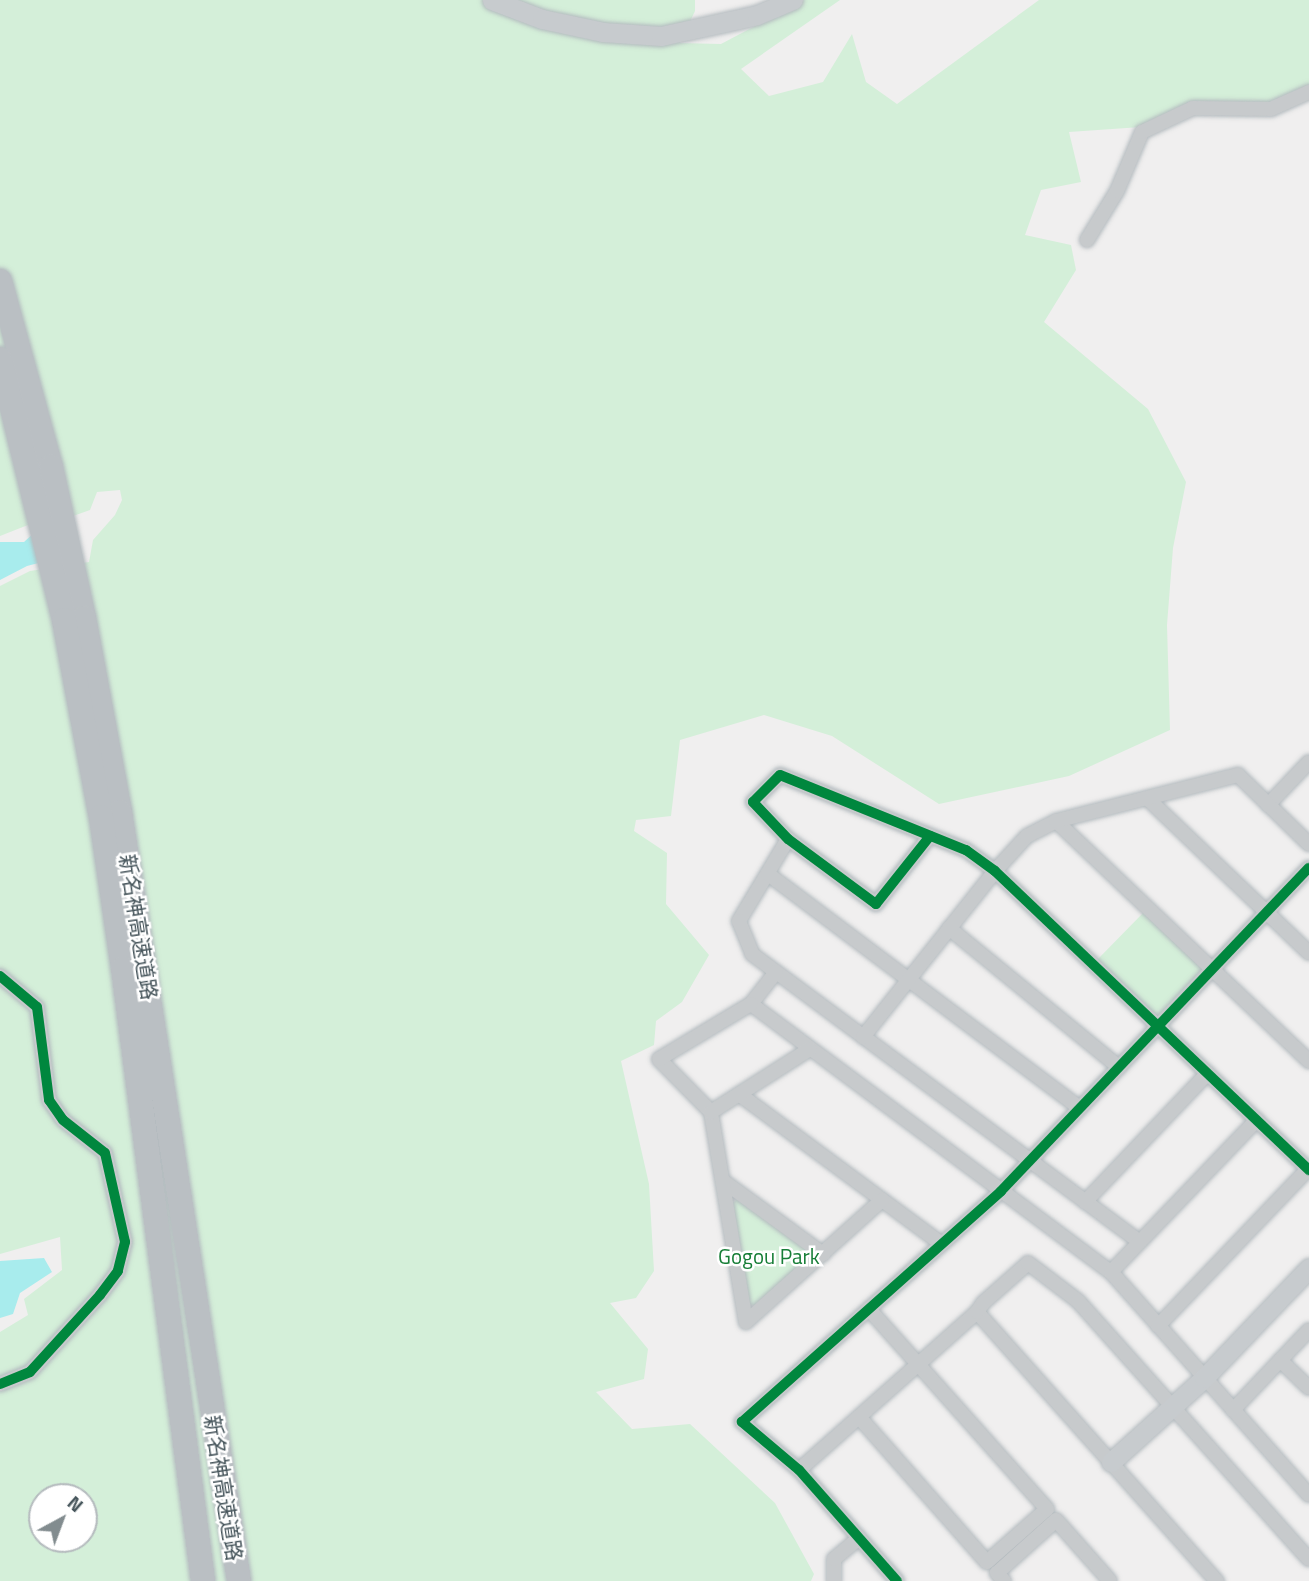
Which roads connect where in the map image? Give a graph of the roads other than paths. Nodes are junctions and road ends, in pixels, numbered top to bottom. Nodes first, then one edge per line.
1 (492, 0) edge
2 (793, 0) edge
3 (1309, 92) edge
4 (1087, 240) dead end
5 (0, 281) edge
6 (0, 359) edge
7 (41, 472) junction
8 (74, 619) junction
9 (1309, 762) edge
10 (1147, 798) junction
11 (1268, 805) junction
12 (1056, 821) junction
13 (930, 836) junction
14 (788, 839) junction
15 (1309, 844) edge
16 (1309, 868) edge
17 (995, 871) junction
18 (768, 874) junction
19 (1266, 912) junction
20 (949, 928) junction
21 (1309, 953) edge
22 (1213, 969) junction
23 (776, 972) junction
24 (0, 976) edge
25 (909, 979) junction
26 (751, 1004) junction
27 (1158, 1026) junction
28 (863, 1037) junction
29 (810, 1049) junction
30 (1309, 1060) edge
31 (1119, 1067) junction
32 (1208, 1073) junction
33 (738, 1094) junction
34 (1080, 1108) junction
35 (711, 1112) junction
36 (1257, 1120) junction
37 (1030, 1161) junction
38 (1309, 1169) edge
39 (723, 1181) junction
40 (1001, 1191) junction
41 (882, 1200) junction
42 (1085, 1202) junction
43 (1140, 1242) junction
44 (942, 1244) junction
45 (823, 1254) junction
46 (1309, 1268) edge
47 (1111, 1272) junction
48 (869, 1309) junction
49 (978, 1312) junction
50 (1158, 1326) junction
51 (1309, 1330) edge
52 (1280, 1360) junction
53 (917, 1365) junction
54 (1204, 1378) junction
55 (0, 1384) edge
56 (1309, 1388) edge
57 (1173, 1407) junction
58 (1233, 1410) junction
59 (859, 1417) junction
60 (1111, 1462) junction
61 (799, 1470) junction
62 (1309, 1495) edge
63 (859, 1538) junction
64 (1309, 1559) edge
65 (201, 1574) edge
66 (239, 1581) edge
67 (834, 1581) edge
68 (897, 1581) edge
69 (1004, 1581) edge
70 (1110, 1581) edge
71 (1217, 1581) edge

1 - 2 street
3 - 4 street
5 - 7 highway, 新名神高速道路
6 - 7 highway, 新名神高速道路
7 - 8 highway, 新名神高速道路
8 - 65 highway, 新名神高速道路
8 - 66 highway, 新名神高速道路
9 - 11 street
10 - 11 street
10 - 12 street
10 - 19 street
11 - 15 street
12 - 17 street
12 - 22 street
13 - 14 street
13 - 14 street
13 - 17 street
14 - 18 street
16 - 19 street
17 - 20 street
17 - 27 street
18 - 23 street
18 - 25 street
19 - 21 street
19 - 22 street
20 - 25 street
20 - 31 street
22 - 27 street
22 - 30 street
23 - 26 street
23 - 28 street
24 - 55 street
25 - 28 street
25 - 34 street
26 - 29 street
26 - 35 street
27 - 31 street
27 - 32 street
28 - 37 street
29 - 33 street
29 - 40 street
31 - 34 street
32 - 36 street
32 - 42 street
33 - 35 street
33 - 41 street
34 - 37 street
35 - 39 street
36 - 38 street
36 - 43 street
37 - 40 street
37 - 42 street
38 - 50 street
39 - 45 street
39 - 45 street
40 - 44 street
40 - 47 street
41 - 44 street
41 - 45 street
42 - 43 street
43 - 47 street
44 - 48 street
46 - 54 street
47 - 50 street
48 - 53 street
48 - 61 street
49 - 53 street
49 - 57 street
49 - 60 street
50 - 54 street
51 - 52 street
52 - 56 street
52 - 58 street
53 - 59 street
53 - 59 street
54 - 57 street
54 - 58 street
57 - 60 street
57 - 64 street
58 - 62 street
59 - 61 street
60 - 71 street
61 - 63 street
63 - 67 street
63 - 68 street
69 - 70 street

